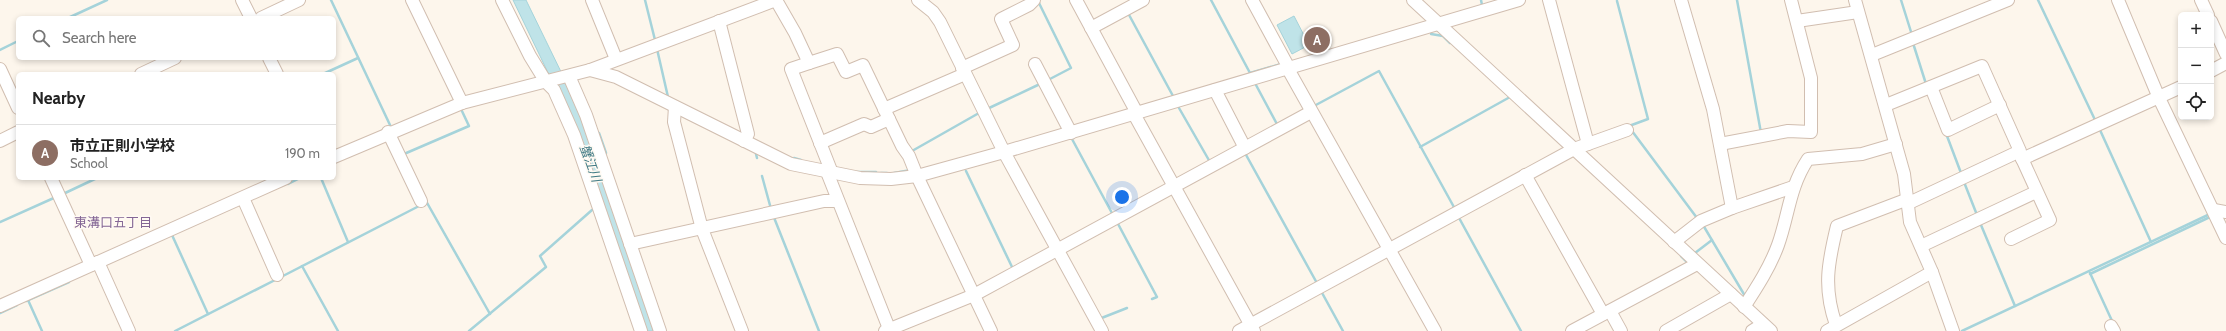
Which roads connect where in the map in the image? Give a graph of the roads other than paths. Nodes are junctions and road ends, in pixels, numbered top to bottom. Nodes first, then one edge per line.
1 (242, 0) edge
2 (299, 0) edge
3 (412, 0) edge
4 (502, 0) edge
5 (592, 0) edge
6 (776, 0) edge
7 (918, 0) edge
8 (1034, 0) edge
9 (1076, 0) edge
10 (1143, 0) edge
11 (1252, 0) edge
12 (1413, 0) edge
13 (1519, 0) edge
14 (1549, 0) edge
15 (1682, 0) edge
16 (1791, 0) edge
17 (1855, 0) edge
18 (2118, 0) edge
19 (2201, 0) edge
20 (2003, 1) edge
21 (1858, 12) junction
22 (2207, 12) edge
23 (250, 16) edge
24 (264, 16) edge
25 (719, 21) junction
26 (1797, 21) junction
27 (1440, 25) junction
28 (1091, 28) junction
29 (2214, 28) edge
30 (2226, 54) edge
31 (1872, 55) junction
32 (616, 59) junction
33 (171, 60) edge
34 (270, 60) edge
35 (809, 63) junction
36 (2226, 63) edge
37 (1035, 64) dead end
38 (1288, 68) junction
39 (0, 69) edge
40 (2214, 69) edge
41 (590, 70) junction
42 (963, 71) junction
43 (145, 72) edge
44 (276, 72) edge
45 (568, 76) junction
46 (548, 81) junction
47 (1931, 87) junction
48 (2178, 88) edge
49 (1215, 90) junction
50 (2159, 98) junction
51 (462, 103) junction
52 (16, 104) edge
53 (2000, 105) junction
54 (1886, 106) junction
55 (675, 107) junction
56 (1311, 112) junction
57 (887, 114) junction
58 (1135, 114) junction
59 (1627, 130) dead end
60 (388, 132) junction
61 (16, 133) edge
62 (1071, 133) junction
63 (0, 141) edge
64 (744, 141) junction
65 (820, 142) junction
66 (1588, 144) junction
67 (1720, 144) junction
68 (1896, 144) junction
69 (1245, 148) junction
70 (1574, 148) junction
71 (1004, 152) junction
72 (2020, 155) junction
73 (336, 156) edge
74 (829, 172) junction
75 (1525, 175) junction
76 (917, 176) junction
77 (52, 180) edge
78 (282, 180) edge
79 (1175, 186) junction
80 (1793, 187) junction
81 (2036, 192) junction
82 (243, 198) junction
83 (421, 201) dead end
84 (838, 201) junction
85 (1908, 201) junction
86 (1732, 208) junction
87 (2214, 210) junction
88 (2226, 212) edge
89 (702, 228) junction
90 (2226, 238) edge
91 (2011, 239) dead end
92 (1674, 242) junction
93 (630, 244) junction
94 (1921, 246) junction
95 (1057, 249) junction
96 (1389, 249) junction
97 (94, 264) junction
98 (1697, 264) junction
99 (1932, 272) junction
100 (277, 275) dead end
101 (1731, 294) junction
102 (974, 295) junction
103 (0, 306) edge
104 (1744, 307) junction
105 (1606, 313) junction
106 (1253, 328) edge
107 (1767, 328) edge
108 (1832, 328) edge
109 (888, 330) edge
110 (129, 331) edge
111 (641, 331) edge
112 (660, 331) edge
113 (742, 331) edge
114 (991, 331) edge
115 (1102, 331) edge
116 (1239, 331) edge
117 (1435, 331) edge
118 (1572, 331) edge
119 (1621, 331) edge
120 (1666, 331) edge
121 (1752, 331) edge
122 (1953, 331) edge

1 - 23 street
2 - 24 street
3 - 51 street
4 - 46 street
5 - 32 street
6 - 25 street
6 - 35 street
7 - 42 street
8 - 42 street
9 - 28 street
10 - 28 street
11 - 38 street
12 - 27 street
13 - 27 street
14 - 66 street
15 - 67 street
16 - 26 street
17 - 21 street
18 - 50 street
19 - 22 street
20 - 31 street
21 - 26 street
21 - 31 street
25 - 32 street
25 - 64 street
26 - 67 street
27 - 38 street
27 - 70 street
28 - 58 street
29 - 30 street
31 - 54 street
32 - 41 street
33 - 43 street
34 - 44 street
35 - 57 street
35 - 65 street
36 - 40 street
37 - 62 street
38 - 49 street
38 - 56 street
39 - 52 street
41 - 45 street
41 - 55 street
42 - 57 street
42 - 71 street
45 - 46 street
45 - 93 street
46 - 51 street
46 - 111 street
47 - 53 street
47 - 53 street
47 - 54 street
48 - 50 street
49 - 58 street
49 - 69 street
50 - 72 street
50 - 87 street
51 - 60 street
53 - 72 street
54 - 68 street
55 - 64 street
55 - 89 street
56 - 69 street
56 - 96 street
57 - 65 street
57 - 76 street
58 - 62 street
58 - 79 street
59 - 66 street
60 - 73 street
60 - 83 street
61 - 63 street
62 - 71 street
64 - 74 street
65 - 74 street
66 - 70 street
67 - 86 street
68 - 80 street
68 - 85 street
69 - 79 street
70 - 75 street
70 - 92 street
71 - 76 street
71 - 95 street
72 - 81 street
72 - 85 street
74 - 76 street
74 - 84 street
75 - 96 street
75 - 105 street
76 - 102 street
77 - 97 street
78 - 82 street
79 - 95 street
79 - 106 street
80 - 86 street
80 - 104 street
81 - 91 street
81 - 94 street
82 - 97 street
82 - 100 street
84 - 89 street
84 - 109 street
85 - 94 street
85 - 108 street
86 - 92 street
87 - 88 street
87 - 90 street
89 - 93 street
89 - 113 street
92 - 98 street
93 - 112 street
94 - 99 street
95 - 102 street
95 - 115 street
96 - 106 street
96 - 117 street
97 - 103 street
97 - 110 street
98 - 101 street
98 - 105 street
99 - 108 street
99 - 122 street
101 - 104 street
101 - 120 street
102 - 109 street
102 - 114 street
104 - 107 street
105 - 118 street
105 - 119 street
106 - 116 street
107 - 121 street

